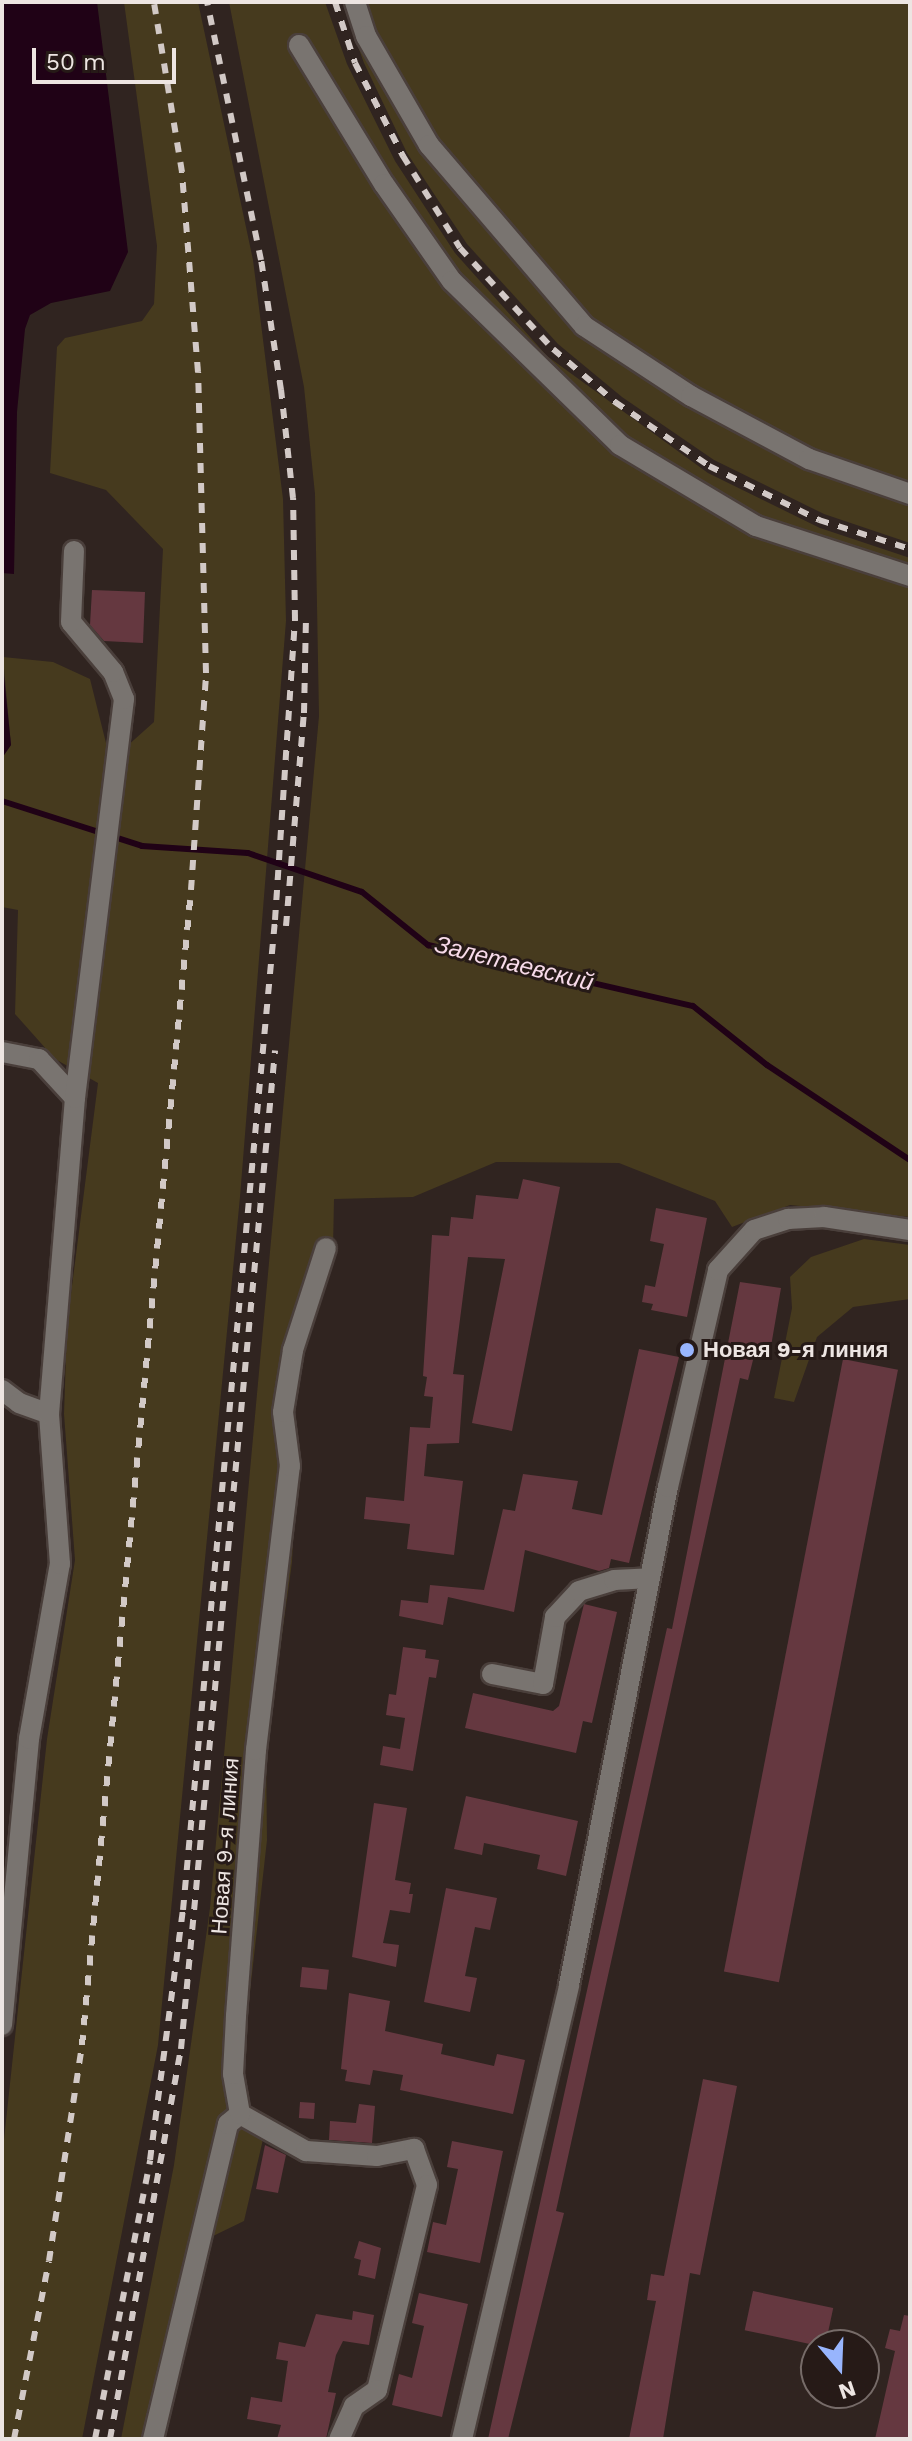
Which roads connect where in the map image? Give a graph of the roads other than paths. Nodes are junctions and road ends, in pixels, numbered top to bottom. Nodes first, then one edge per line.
1 (355, 2) edge
2 (299, 45) dead end
3 (910, 494) edge
4 (74, 551) dead end
5 (910, 576) edge
6 (2, 1052) edge
7 (75, 1098) junction
8 (910, 1230) edge
9 (326, 1248) dead end
10 (2, 1390) edge
11 (49, 1414) junction
12 (650, 1578) junction
13 (492, 1674) dead end
14 (2, 2025) edge
15 (240, 2114) junction
16 (153, 2439) edge
17 (339, 2439) edge
18 (462, 2439) edge

1 - 3 street
2 - 5 street
4 - 7 street
6 - 7 street
7 - 11 street
8 - 12 street
9 - 15 street, Новая 9-я линия
10 - 11 street
11 - 14 street
12 - 13 street
12 - 18 street
15 - 16 street
15 - 17 street

